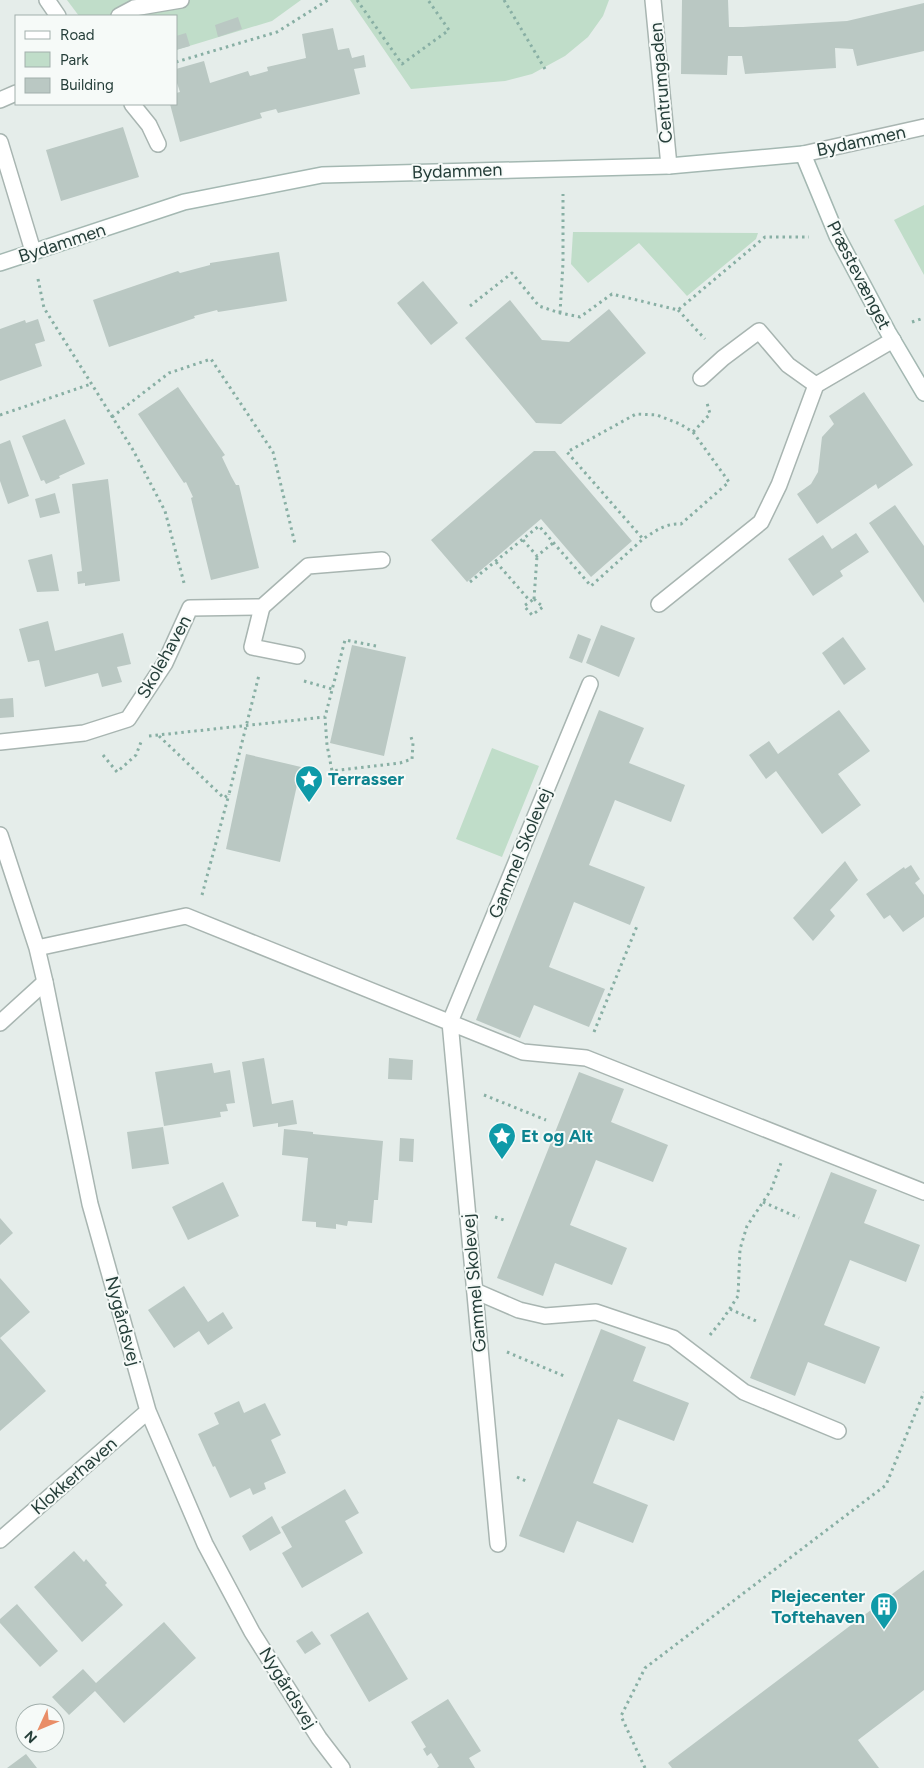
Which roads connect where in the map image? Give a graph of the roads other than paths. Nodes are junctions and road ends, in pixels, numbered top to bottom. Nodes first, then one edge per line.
1 (47, 0) edge
2 (181, 0) edge
3 (653, 0) edge
4 (57, 15) edge
5 (121, 15) edge
6 (15, 93) edge
7 (0, 100) edge
8 (133, 105) edge
9 (924, 128) edge
10 (0, 142) edge
11 (158, 144) dead end
12 (803, 154) junction
13 (669, 166) junction
14 (33, 251) junction
15 (0, 263) edge
16 (893, 340) junction
17 (701, 378) road end
18 (816, 385) junction
19 (924, 393) edge
20 (382, 560) dead end
21 (658, 604) dead end
22 (262, 607) junction
23 (297, 656) dead end
24 (590, 684) dead end
25 (0, 742) edge
26 (0, 835) edge
27 (36, 948) junction
28 (45, 982) junction
29 (450, 1022) junction
30 (0, 1023) edge
31 (924, 1192) edge
32 (475, 1291) junction
33 (148, 1411) junction
34 (838, 1430) dead end
35 (0, 1540) edge
36 (498, 1544) dead end
37 (342, 1768) edge

1 - 4 street
2 - 5 street
3 - 13 street, Centrumgaden
6 - 7 street
8 - 11 street
9 - 12 street, Bydammen
10 - 14 street
12 - 13 street, Bydammen
12 - 16 street, Præstevænget
13 - 14 street, Bydammen
14 - 15 street, Bydammen
16 - 18 street
16 - 19 street, Præstevænget
17 - 18 street
18 - 21 street
20 - 22 street
22 - 23 street
22 - 25 street, Skolehaven
24 - 29 street, Gammel Skolevej
26 - 27 street, Nygårdsvej
27 - 28 street, Nygårdsvej
27 - 29 street
28 - 30 street
28 - 33 street, Nygårdsvej
29 - 31 street
29 - 32 street, Gammel Skolevej
32 - 34 street
32 - 36 street, Gammel Skolevej
33 - 35 street, Klokkerhaven
33 - 37 street, Nygårdsvej

